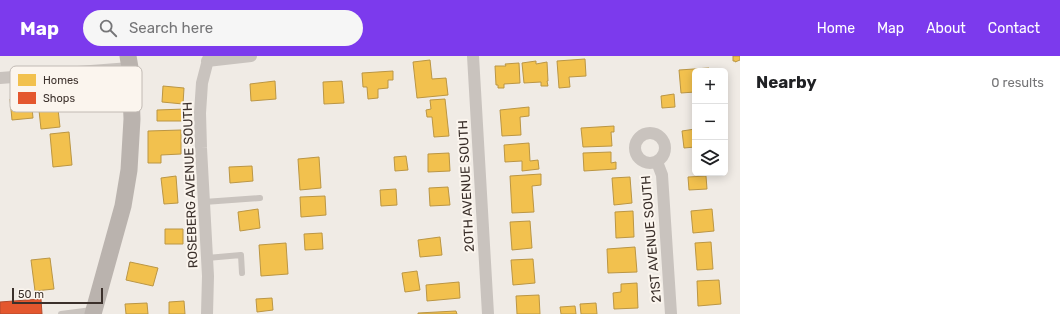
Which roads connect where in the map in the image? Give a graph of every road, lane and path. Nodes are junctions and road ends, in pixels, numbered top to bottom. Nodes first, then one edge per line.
1 (251, 56) edge
2 (473, 56) edge
3 (208, 58) edge
4 (129, 62) edge
5 (97, 66) edge
6 (10, 77) edge
7 (0, 78) edge
8 (132, 112) edge
9 (657, 162) dead end
10 (260, 198) dead end
11 (204, 202) junction
12 (207, 258) junction
13 (242, 273) dead end
14 (94, 312) edge
15 (61, 314) edge
16 (208, 314) edge
17 (488, 314) edge
18 (671, 314) edge

1 - 3 street
2 - 17 street, 20TH AVENUE SOUTH
3 - 11 street, ROSEBERG AVENUE SOUTH
4 - 5 street
6 - 7 street
8 - 14 main road
9 - 18 street, 21ST AVENUE SOUTH
10 - 11 lane
11 - 12 street, ROSEBERG AVENUE SOUTH
12 - 13 lane
12 - 16 street, ROSEBERG AVENUE SOUTH
14 - 15 lane

